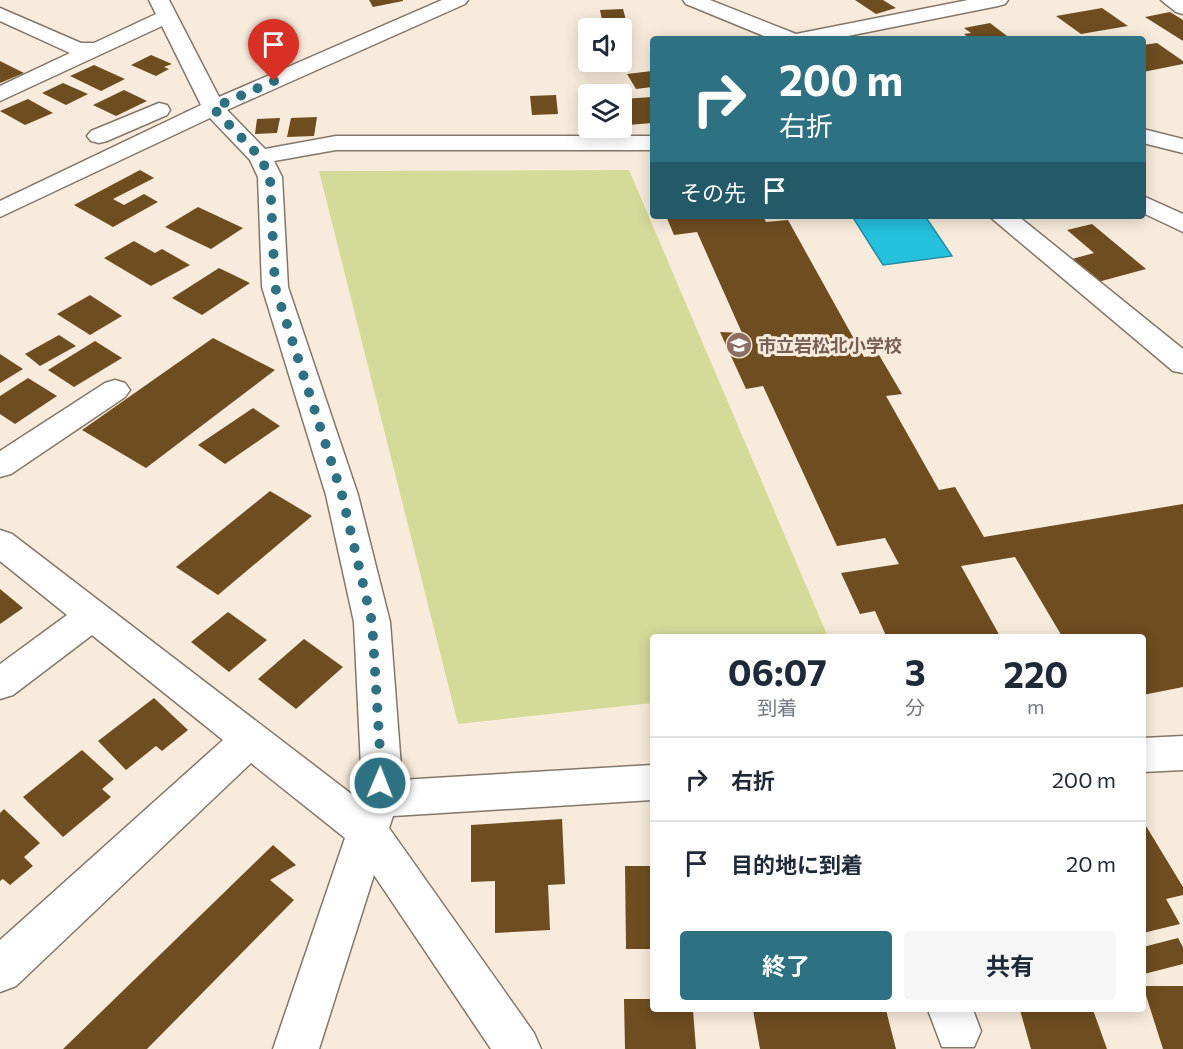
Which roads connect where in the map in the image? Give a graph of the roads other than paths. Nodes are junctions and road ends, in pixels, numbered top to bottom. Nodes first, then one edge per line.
1 (458, 0) edge
2 (693, 0) edge
3 (998, 0) edge
4 (1171, 0) edge
5 (729, 6) edge
6 (163, 8) edge
7 (1183, 8) edge
8 (0, 14) edge
9 (784, 36) edge
10 (817, 36) edge
11 (97, 49) junction
12 (0, 94) edge
13 (208, 99) junction
14 (99, 136) dead end
15 (1146, 137) edge
16 (650, 143) edge
17 (1183, 146) edge
18 (260, 157) junction
19 (1173, 196) dead end
20 (1146, 200) edge
21 (1146, 203) edge
22 (0, 210) edge
23 (1006, 219) edge
24 (1183, 224) edge
25 (1183, 364) edge
26 (116, 390) dead end
27 (0, 466) edge
28 (0, 543) edge
29 (92, 616) junction
30 (0, 684) edge
31 (250, 740) junction
32 (1183, 753) edge
33 (1146, 755) edge
34 (650, 782) edge
35 (373, 816) junction
36 (0, 970) edge
37 (296, 1049) edge
38 (518, 1049) edge

1 - 13 street
2 - 5 street
3 - 10 street
4 - 7 street
5 - 9 street
6 - 11 street
6 - 13 street
8 - 11 street
11 - 12 street
13 - 14 street
13 - 18 street
13 - 22 street
15 - 17 street
16 - 18 street
18 - 35 street
19 - 20 street
21 - 24 street
23 - 25 street
26 - 27 street
28 - 29 street
29 - 30 street
29 - 31 street
31 - 35 street
31 - 36 street
32 - 33 street
34 - 35 street
35 - 37 street
35 - 38 street

